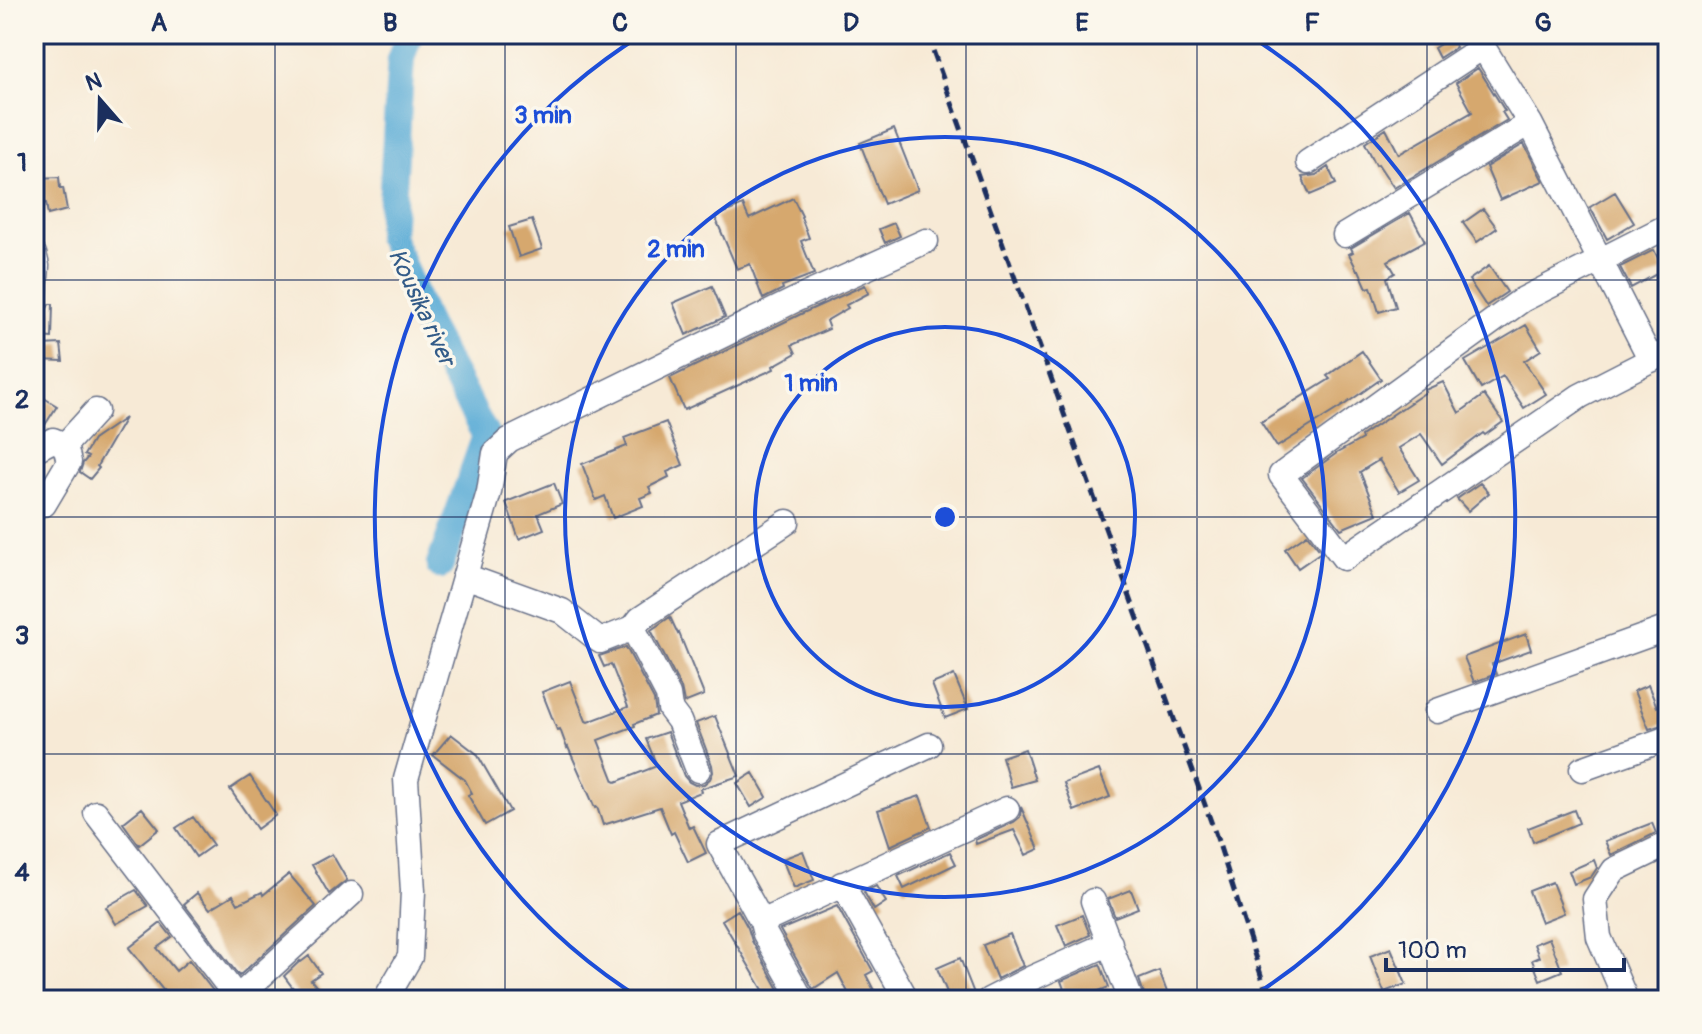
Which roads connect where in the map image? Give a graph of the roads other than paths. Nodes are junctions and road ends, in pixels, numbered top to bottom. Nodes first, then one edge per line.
1 (1480, 40) edge
2 (1530, 123) junction
3 (1308, 162) dead end
4 (1668, 226) edge
5 (1345, 235) dead end
6 (926, 241) dead end
7 (34, 254) edge
8 (1601, 260) junction
9 (34, 302) edge
10 (1659, 356) edge
11 (96, 411) dead end
12 (65, 445) junction
13 (34, 450) edge
14 (44, 504) dead end
15 (787, 522) dead end
16 (465, 576) junction
17 (633, 628) junction
18 (1668, 628) edge
19 (1437, 711) dead end
20 (1668, 738) edge
21 (929, 745) dead end
22 (1582, 769) dead end
23 (698, 770) dead end
24 (1007, 809) dead end
25 (96, 813) dead end
26 (1668, 844) edge
27 (842, 884) junction
28 (351, 894) dead end
29 (1093, 901) dead end
30 (762, 922) junction
31 (1110, 943) junction
32 (238, 999) edge
33 (1622, 999) edge
34 (385, 1000) edge
35 (802, 1000) edge
36 (907, 1000) edge
37 (989, 1000) edge
38 (1131, 1000) edge

1 - 2 street
1 - 3 street
2 - 5 street
2 - 8 street
4 - 8 street
6 - 16 street
7 - 9 street
8 - 10 street
8 - 10 street
11 - 12 street
12 - 13 street
12 - 14 street
15 - 17 street
16 - 17 street
16 - 34 street
17 - 23 street
18 - 19 street
20 - 22 street
21 - 30 street
24 - 27 street
25 - 32 street
26 - 33 street
27 - 30 street
27 - 36 street
28 - 32 street
29 - 31 street
30 - 35 street
31 - 37 street
31 - 38 street

